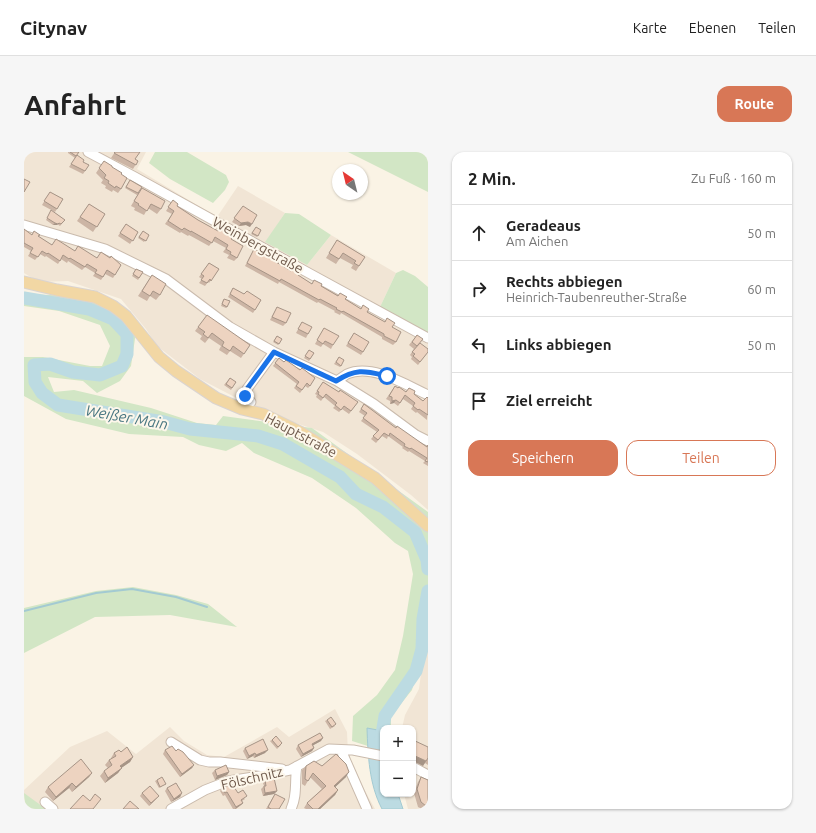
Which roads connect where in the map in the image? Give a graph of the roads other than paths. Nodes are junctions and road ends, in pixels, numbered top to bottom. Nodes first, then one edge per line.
1 (88, 152) edge
2 (24, 225) edge
3 (24, 282) edge
4 (428, 338) edge
5 (274, 352) junction
6 (336, 381) junction
7 (428, 395) edge
8 (251, 402) dead end
9 (428, 441) edge
10 (428, 526) edge
11 (171, 742) dead end
12 (341, 750) junction
13 (380, 755) edge
14 (293, 768) junction
15 (416, 769) edge
16 (428, 775) edge
17 (45, 802) dead end
18 (53, 809) edge
19 (171, 809) edge
20 (291, 809) edge
21 (367, 809) edge

1 - 4 street, Weinbergstraße
2 - 5 street
3 - 10 main road, Hauptstraße
5 - 6 street
5 - 8 street
6 - 7 street
6 - 9 street
11 - 14 street, Fölschnitz
12 - 13 street, Fölschnitz
12 - 14 street, Fölschnitz
12 - 21 street
14 - 19 street, Fölschnitz
14 - 20 street, Fölschnitz
15 - 16 street
17 - 18 street

